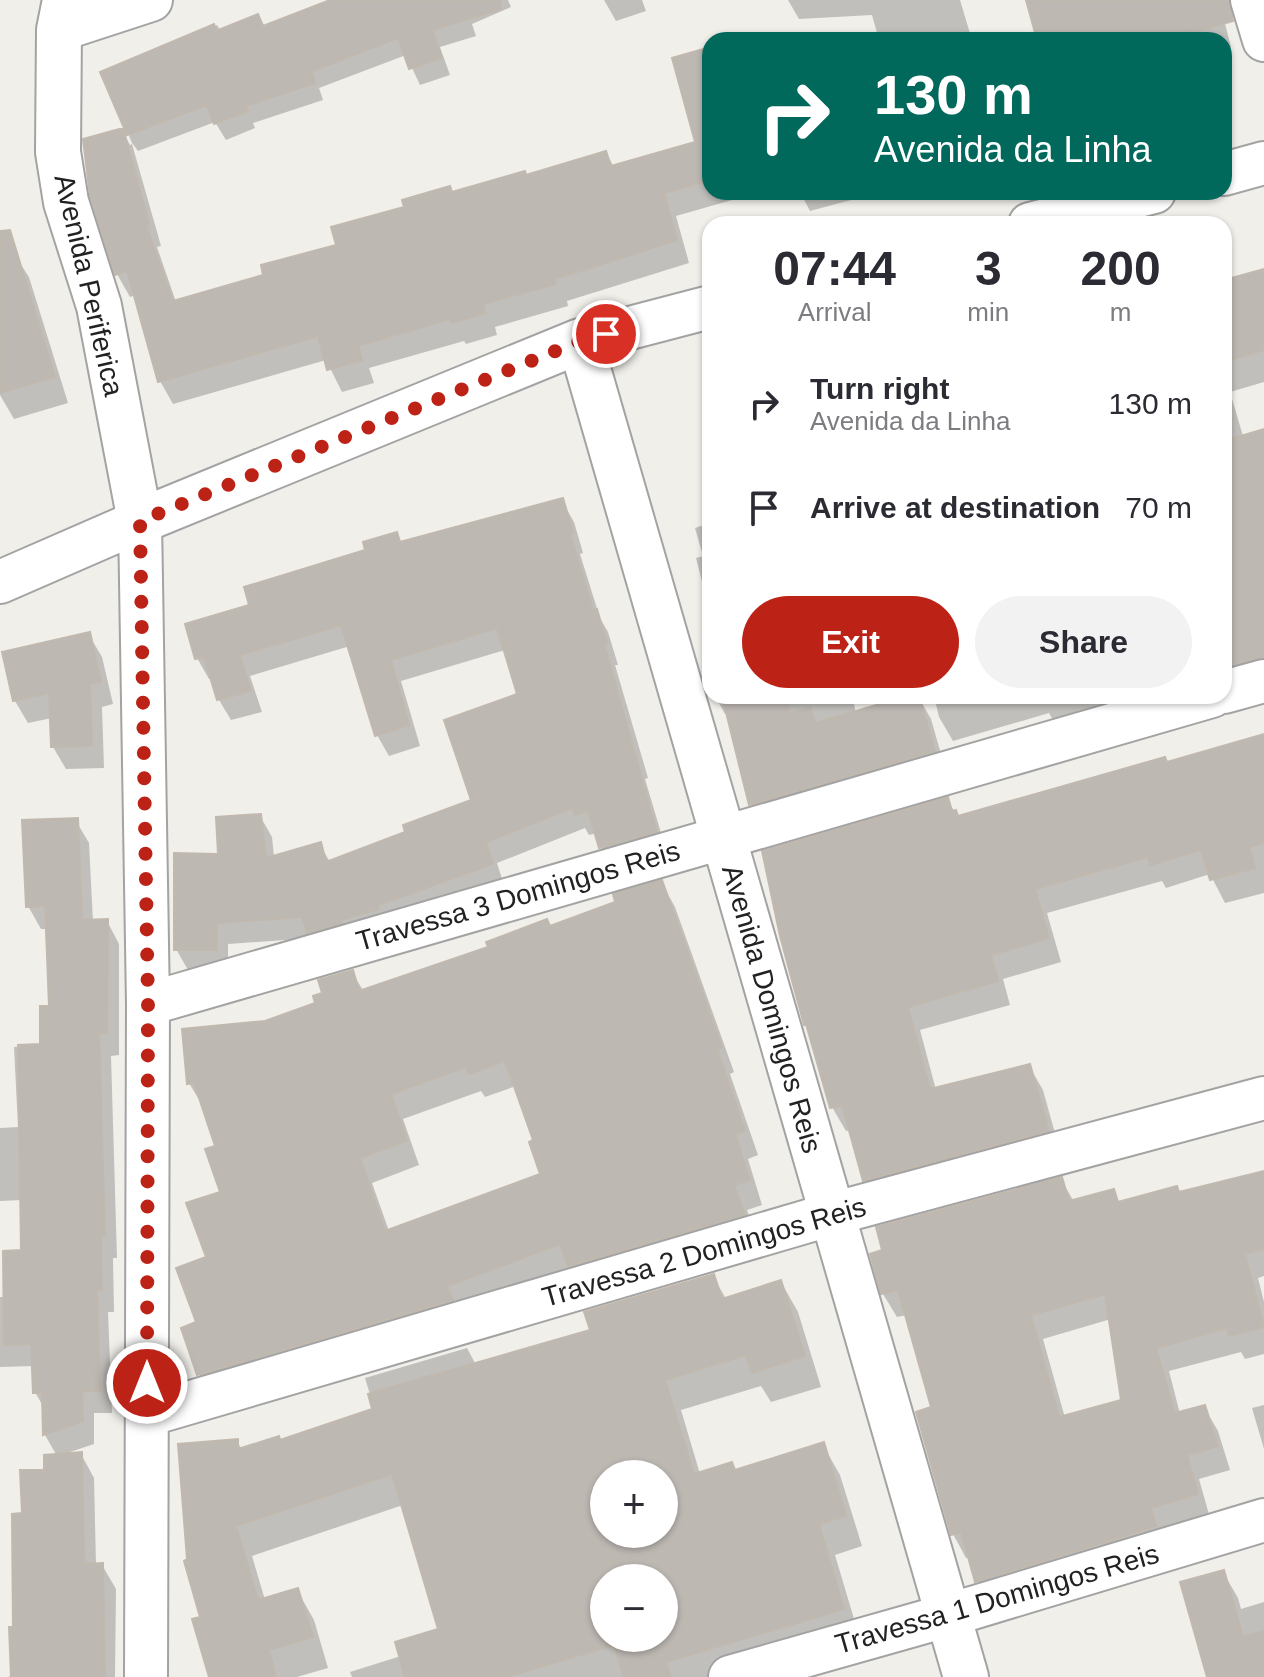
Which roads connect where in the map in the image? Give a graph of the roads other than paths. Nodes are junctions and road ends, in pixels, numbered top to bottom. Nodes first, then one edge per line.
1 (151, 0) edge
2 (1252, 0) edge
3 (62, 15) edge
4 (1264, 40) edge
5 (1264, 163) edge
6 (1232, 172) edge
7 (1123, 200) edge
8 (1061, 216) edge
9 (702, 309) edge
10 (580, 341) junction
11 (140, 521) junction
12 (0, 582) edge
13 (1264, 681) edge
14 (1232, 690) edge
15 (1184, 704) edge
16 (722, 836) junction
17 (148, 1004) junction
18 (1264, 1098) edge
19 (832, 1214) junction
20 (147, 1415) junction
21 (1264, 1520) edge
22 (949, 1615) junction
23 (146, 1677) edge
24 (730, 1677) edge
25 (966, 1677) edge

1 - 3 street
2 - 4 street
3 - 11 street, Avenida Periferica
5 - 6 street
7 - 8 street
9 - 10 street
10 - 11 street
10 - 16 street, Avenida Domingos Reis
11 - 12 street
11 - 17 street
13 - 14 street
15 - 16 street, Travessa 3 Domingos Reis
16 - 17 street, Travessa 3 Domingos Reis
16 - 19 street, Avenida Domingos Reis
17 - 20 street
18 - 19 street, Travessa 2 Domingos Reis
19 - 20 street, Travessa 2 Domingos Reis
19 - 22 street, Avenida Domingos Reis
20 - 23 street
21 - 22 street, Travessa 1 Domingos Reis
22 - 24 street, Travessa 1 Domingos Reis
22 - 25 street, Avenida Domingos Reis

